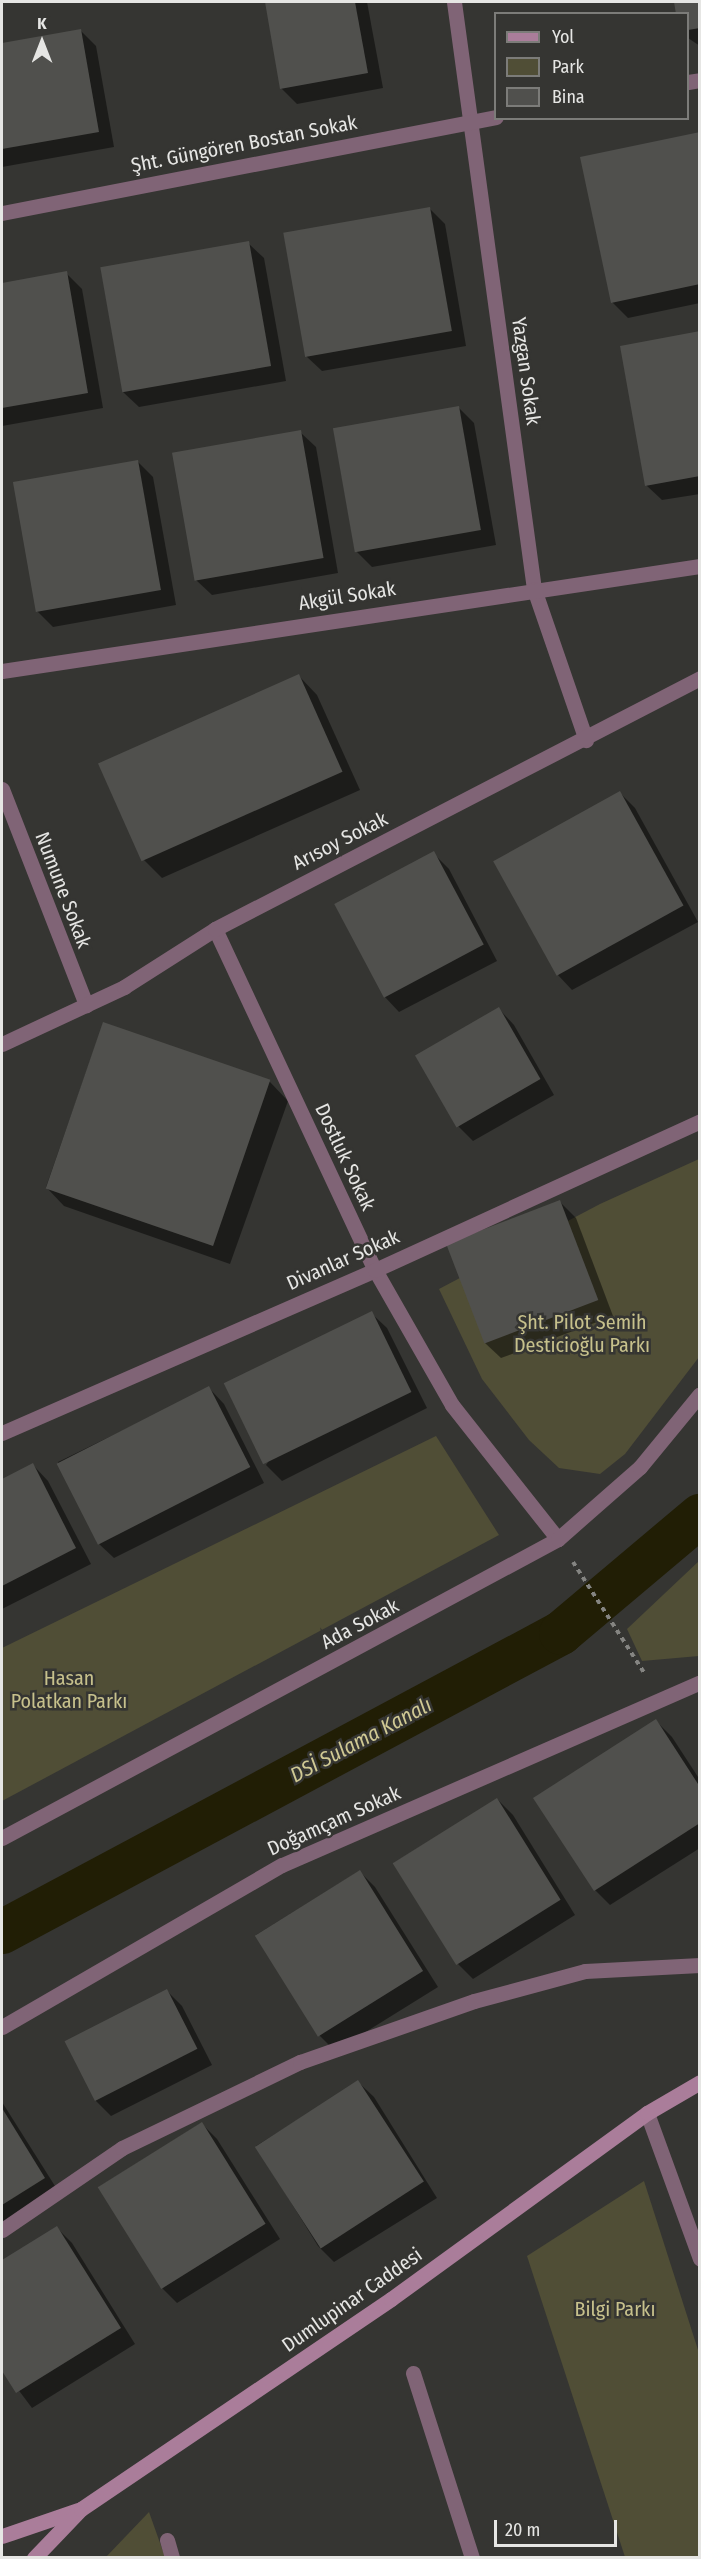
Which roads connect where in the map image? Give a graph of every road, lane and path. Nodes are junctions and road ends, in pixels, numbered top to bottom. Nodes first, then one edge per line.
1 (454, 2) edge
2 (494, 117) edge
3 (472, 121) junction
4 (2, 213) edge
5 (699, 566) edge
6 (534, 589) junction
7 (2, 671) edge
8 (699, 678) edge
9 (586, 740) junction
10 (2, 789) edge
11 (215, 929) junction
12 (86, 1005) junction
13 (2, 1044) edge
14 (699, 1121) edge
15 (375, 1270) junction
16 (699, 1394) edge
17 (2, 1433) edge
18 (558, 1539) junction
19 (699, 1683) edge
20 (662, 1699) junction
21 (2, 1838) edge
22 (699, 1965) edge
23 (2, 2027) edge
24 (699, 2082) edge
25 (647, 2113) junction
26 (2, 2230) edge
27 (699, 2259) edge
28 (413, 2373) dead end
29 (81, 2509) junction
30 (2, 2536) edge
31 (167, 2540) dead end
32 (34, 2558) edge
33 (172, 2558) edge
34 (472, 2558) edge

1 - 3 street, Yazgan Sokak
2 - 3 street, Şht. Güngören Bostan Sokak
3 - 4 street, Şht. Güngören Bostan Sokak
3 - 6 street, Yazgan Sokak
5 - 6 street, Akgül Sokak
6 - 7 street, Akgül Sokak
6 - 9 street, Yazgan Sokak
8 - 9 street, Arısoy Sokak
9 - 11 street, Arısoy Sokak
10 - 12 street, Numune Sokak
11 - 12 street, Arısoy Sokak
11 - 15 street, Dostluk Sokak
12 - 13 street, Arısoy Sokak
14 - 15 street, Divanlar Sokak
15 - 17 street, Divanlar Sokak
15 - 18 street, Dostluk Sokak
16 - 18 street, Ada Sokak
18 - 20 path
18 - 21 street, Ada Sokak
19 - 20 street, Doğamçam Sokak
20 - 23 street, Doğamçam Sokak
22 - 26 street
24 - 25 main road, Dumlupinar Caddesi
25 - 27 street
25 - 29 main road, Dumlupinar Caddesi
28 - 34 street
29 - 30 main road
29 - 32 main road, Dumlupinar Caddesi
31 - 33 street

